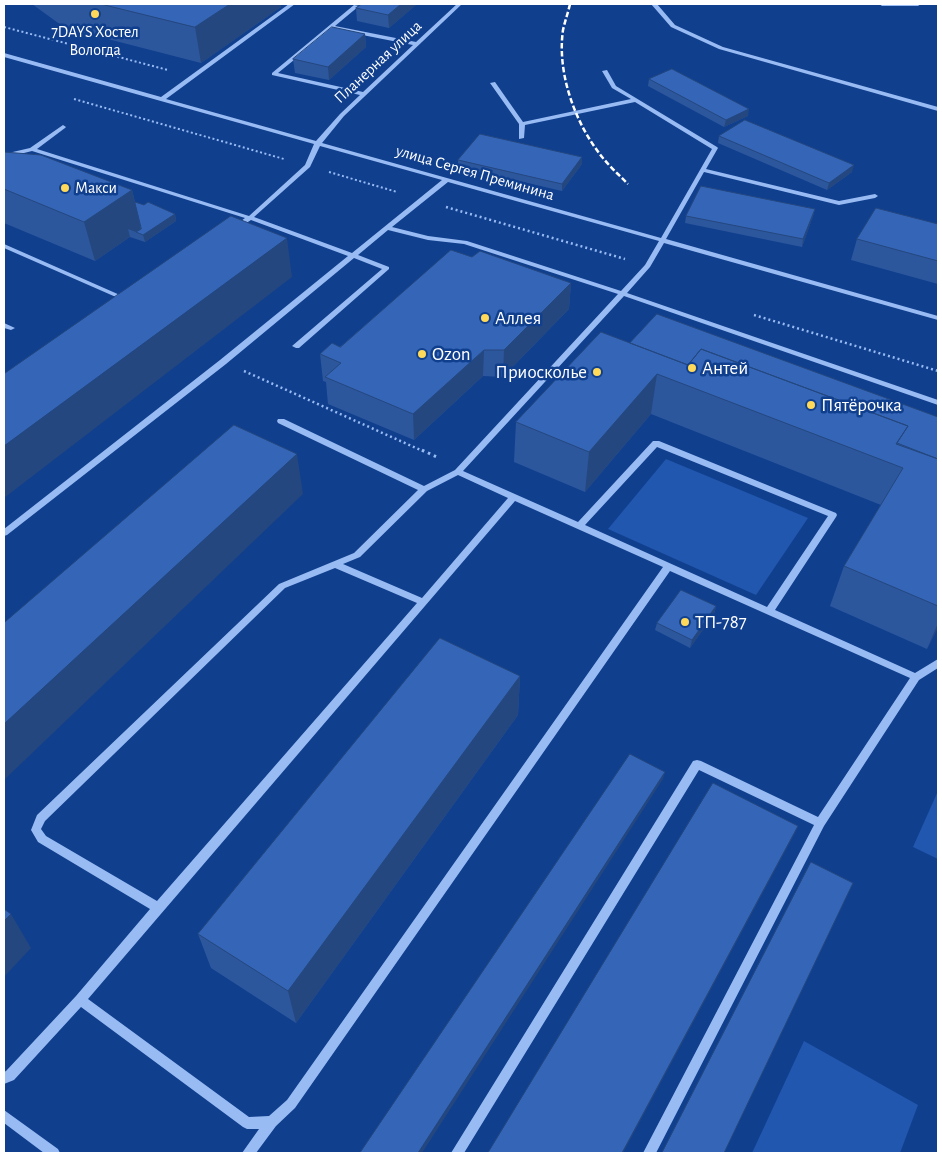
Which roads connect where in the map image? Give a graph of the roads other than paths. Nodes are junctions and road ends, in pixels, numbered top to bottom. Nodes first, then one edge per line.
1 (292, 4) edge
2 (460, 4) edge
3 (654, 4) edge
4 (882, 4) edge
5 (918, 4) edge
6 (356, 6) edge
7 (331, 26) junction
8 (417, 44) junction
9 (4, 55) edge
10 (605, 72) dead end
11 (493, 83) dead end
12 (364, 94) junction
13 (162, 99) junction
14 (636, 100) junction
15 (938, 110) edge
16 (522, 124) junction
17 (63, 127) dead end
18 (521, 138) dead end
19 (318, 143) junction
20 (32, 148) junction
21 (4, 156) edge
22 (702, 170) junction
23 (446, 180) junction
24 (875, 196) dead end
25 (250, 218) junction
26 (387, 228) junction
27 (227, 234) edge
28 (662, 240) junction
29 (4, 246) edge
30 (354, 255) junction
31 (624, 294) junction
32 (124, 308) edge
33 (938, 318) edge
34 (296, 346) dead end
35 (938, 403) edge
36 (282, 421) dead end
37 (458, 472) junction
38 (424, 489) junction
39 (514, 497) junction
40 (579, 527) junction
41 (4, 533) edge
42 (335, 564) junction
43 (668, 567) junction
44 (423, 602) junction
45 (770, 610) junction
46 (938, 663) edge
47 (916, 677) junction
48 (820, 823) junction
49 (158, 908) junction
50 (80, 1000) junction
51 (4, 1078) edge
52 (4, 1116) edge
53 (272, 1122) junction
54 (54, 1153) edge
55 (248, 1153) edge
56 (457, 1153) edge
57 (649, 1153) edge

1 - 13 street
2 - 8 street, Планерная улица
3 - 15 street
4 - 5 street
6 - 7 street
7 - 8 street
7 - 12 street
8 - 12 street, Планерная улица
9 - 13 street, улица Сергея Преминина
10 - 14 street
11 - 16 street
12 - 19 street, Планерная улица
13 - 19 street, улица Сергея Преминина
14 - 16 street
14 - 22 street
16 - 18 street
17 - 20 street
19 - 23 street, улица Сергея Преминина
19 - 25 street, Планерная улица
20 - 21 street
20 - 25 street
22 - 24 street
22 - 28 street
23 - 26 street
23 - 28 street, улица Сергея Преминина
25 - 27 street
25 - 30 street
26 - 30 street
26 - 31 street
28 - 31 street
28 - 33 street, улица Сергея Преминина
29 - 32 street
30 - 34 street
30 - 41 street
31 - 35 street
31 - 37 street
36 - 38 street
37 - 38 street
37 - 39 street
38 - 42 street
39 - 40 street
39 - 44 street
40 - 43 street
40 - 45 street
42 - 44 street
42 - 49 street
43 - 45 street
43 - 53 street
44 - 49 street
45 - 47 street
46 - 47 street
47 - 48 street
48 - 56 street
48 - 57 street
49 - 50 lane
50 - 51 lane
50 - 53 street
52 - 54 street
53 - 55 street

